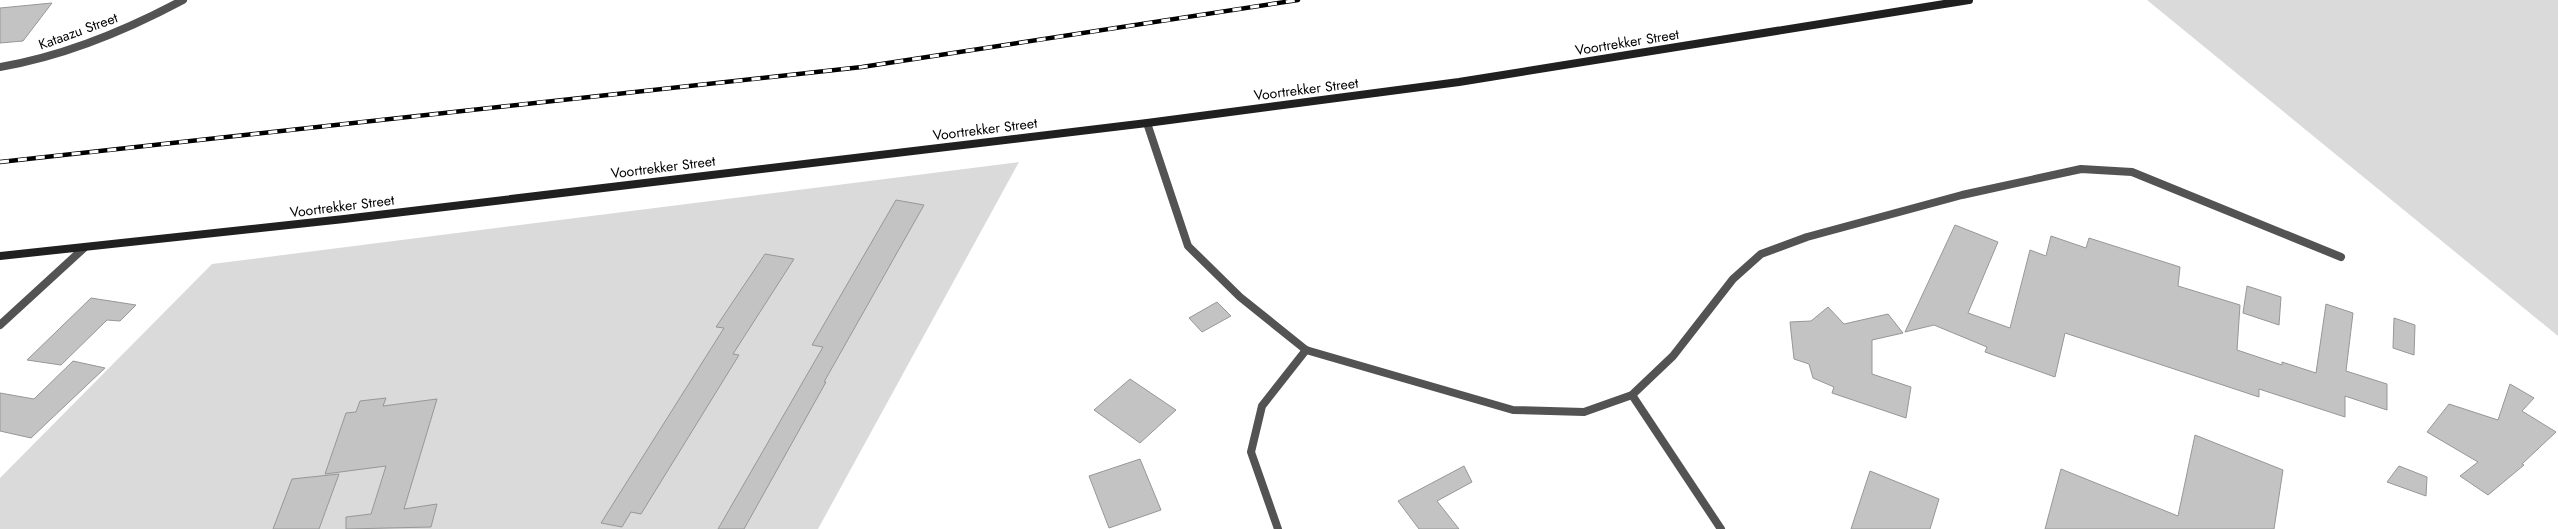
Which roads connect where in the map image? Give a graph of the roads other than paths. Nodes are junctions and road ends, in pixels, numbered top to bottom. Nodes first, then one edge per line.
1 (183, 0) edge
2 (1969, 0) edge
3 (0, 67) edge
4 (1147, 123) junction
5 (84, 248) junction
6 (0, 256) edge
7 (2341, 257) dead end
8 (0, 325) edge
9 (1306, 350) junction
10 (1632, 394) junction
11 (1278, 529) edge
12 (1721, 529) edge

1 - 3 street, Kataazu Street
2 - 4 main road, Voortrekker Street
4 - 5 main road, Voortrekker Street
4 - 9 street
5 - 6 main road, Voortrekker Street
5 - 8 street
7 - 10 street
9 - 10 street
9 - 11 street
10 - 12 street

